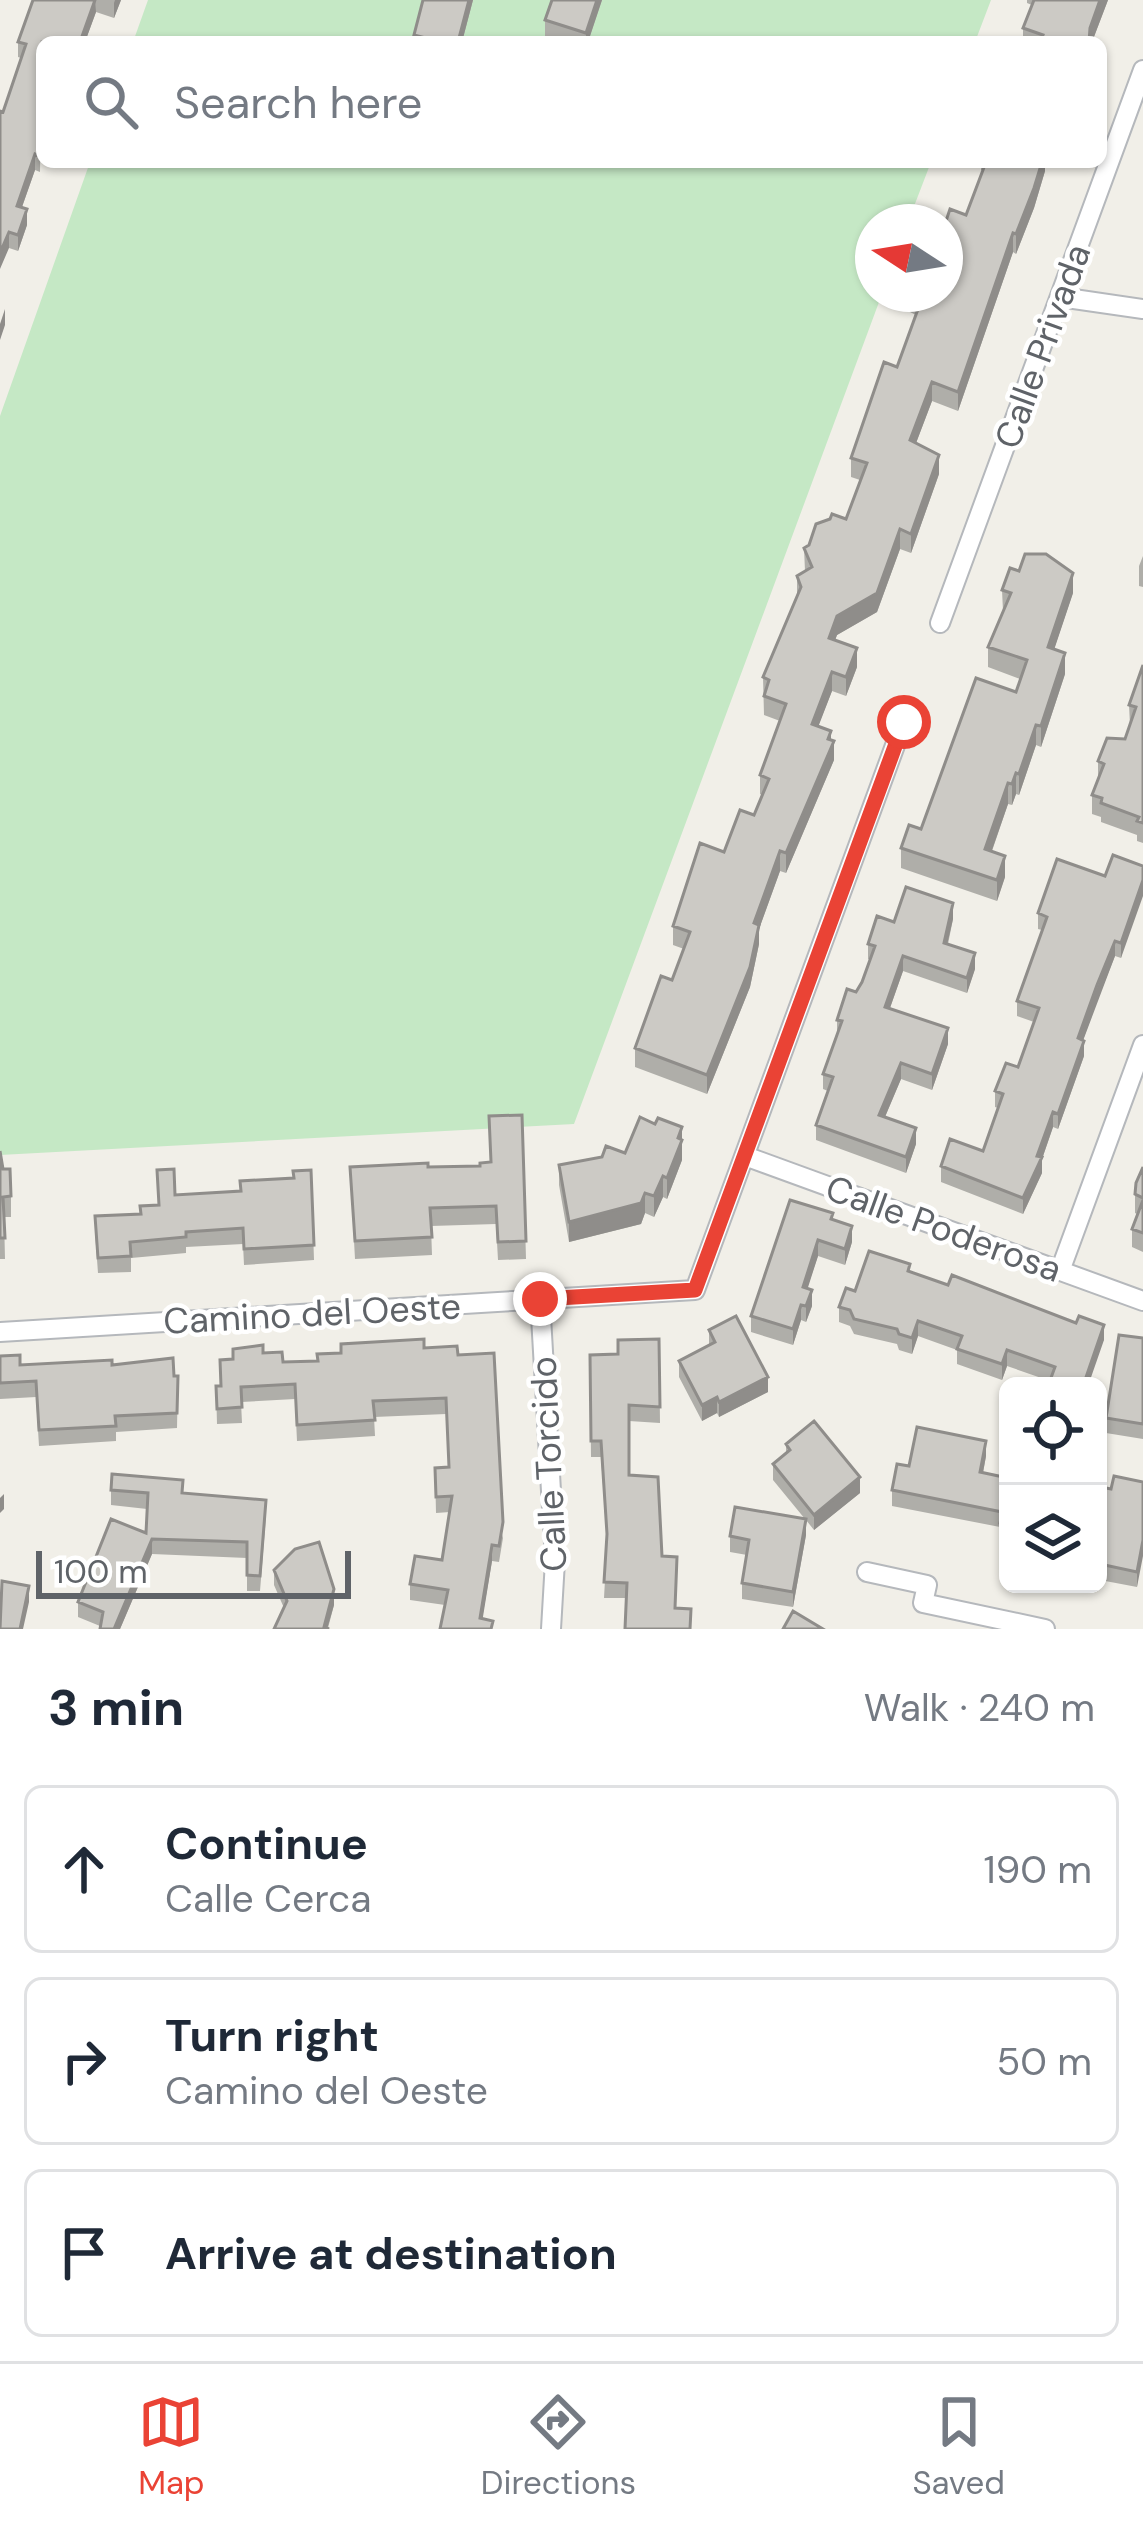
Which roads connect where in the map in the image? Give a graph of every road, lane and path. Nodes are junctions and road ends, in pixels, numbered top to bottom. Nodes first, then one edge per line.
1 (1143, 70) edge
2 (1060, 297) junction
3 (1143, 309) edge
4 (940, 622) dead end
5 (904, 722) dead end
6 (1143, 1045) edge
7 (745, 1156) junction
8 (1060, 1271) junction
9 (540, 1299) junction
10 (1143, 1301) edge
11 (0, 1332) edge
12 (867, 1572) dead end
13 (551, 1629) edge
14 (1045, 1629) edge

1 - 2 street, Calle Privada
2 - 3 street
2 - 4 street, Calle Privada
5 - 7 street
6 - 8 street
7 - 8 street, Calle Poderosa
7 - 9 street, Camino del Oeste
8 - 10 street, Calle Poderosa
9 - 11 street, Camino del Oeste
9 - 13 street, Calle Torcido
12 - 14 street

